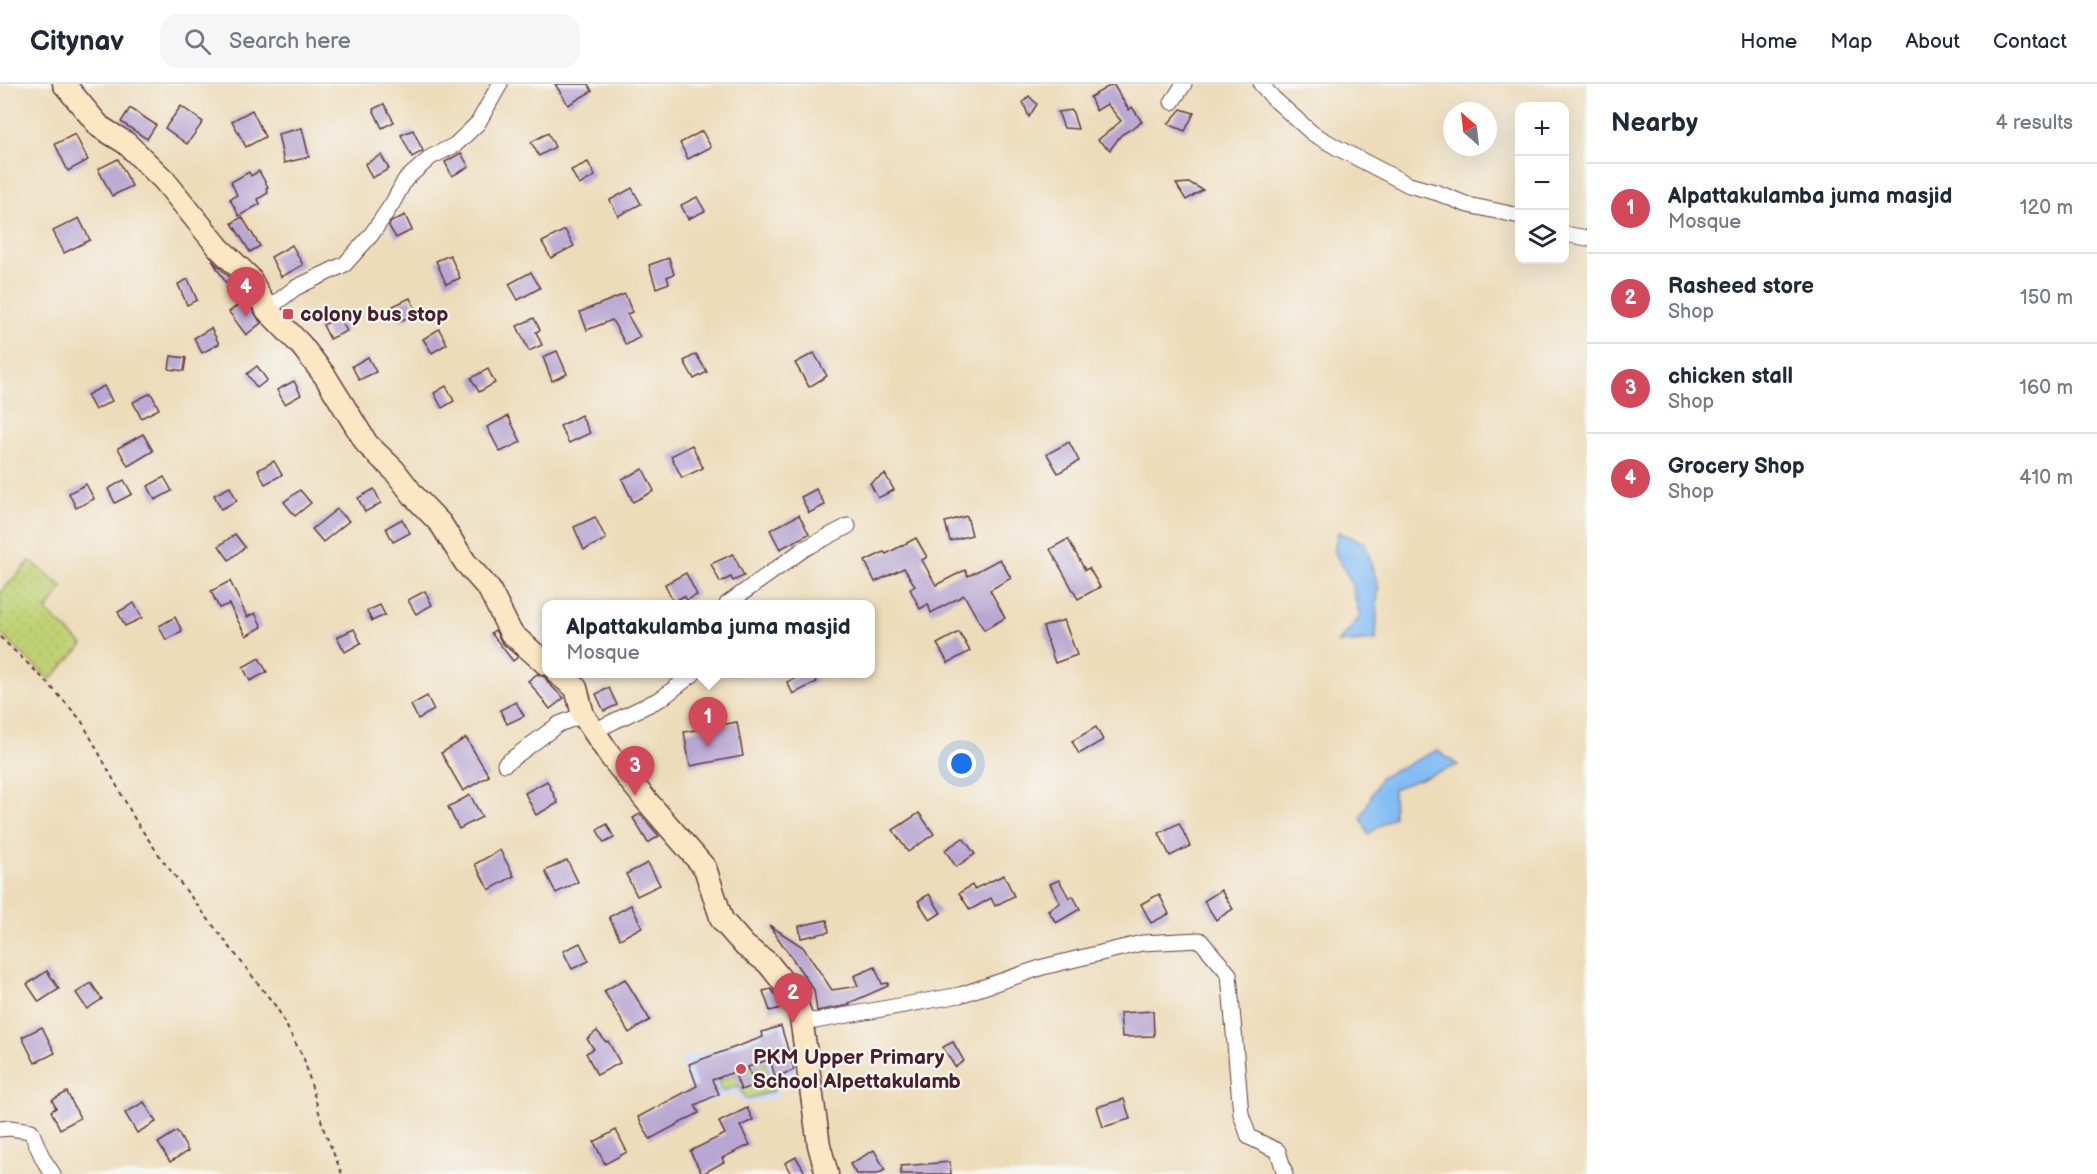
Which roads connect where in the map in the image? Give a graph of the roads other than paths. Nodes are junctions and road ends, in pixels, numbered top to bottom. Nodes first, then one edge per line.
1 (64, 84) edge
2 (500, 84) edge
3 (1184, 84) edge
4 (1261, 84) edge
5 (1172, 102) dead end
6 (1515, 215) edge
7 (1569, 235) edge
8 (1587, 238) edge
9 (267, 310) junction
10 (848, 526) dead end
11 (733, 600) edge
12 (542, 660) edge
13 (563, 678) edge
14 (688, 678) edge
15 (588, 723) junction
16 (505, 764) dead end
17 (801, 1018) junction
18 (0, 1129) edge
19 (54, 1174) edge
20 (827, 1174) edge
21 (1285, 1174) edge

1 - 9 street
2 - 9 street
3 - 5 street
4 - 6 street
7 - 8 street
9 - 12 street
10 - 11 street
13 - 15 street
14 - 15 street
15 - 16 street
15 - 17 street
17 - 20 street
17 - 21 street
18 - 19 street

